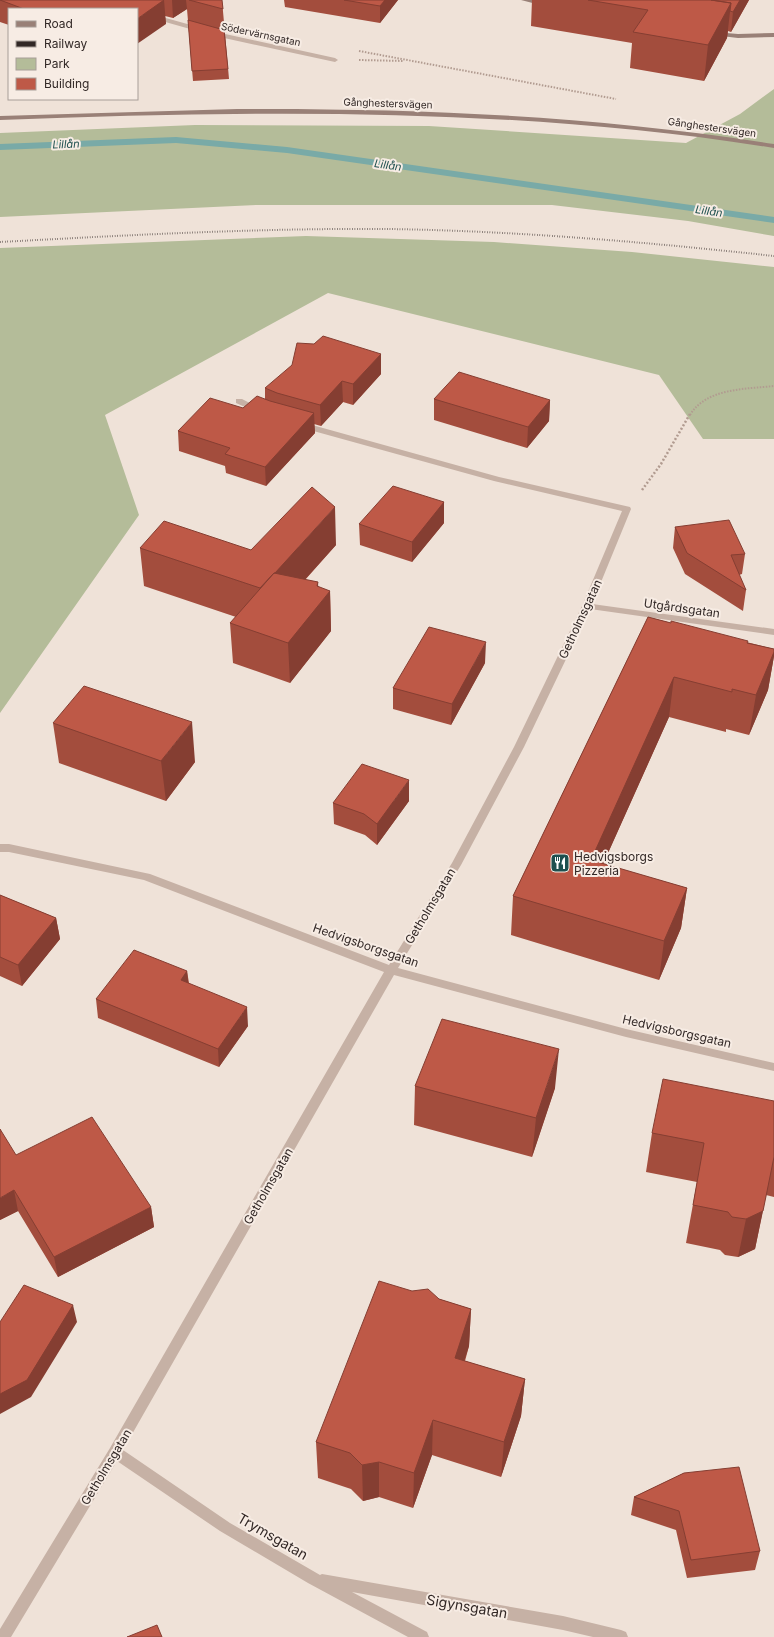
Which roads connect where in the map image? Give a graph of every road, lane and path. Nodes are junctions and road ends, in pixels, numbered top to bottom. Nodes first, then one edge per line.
1 (524, 0) edge
2 (554, 6) dead end
3 (138, 12) edge
4 (704, 32) edge
5 (774, 35) edge
6 (358, 51) dead end
7 (335, 60) joint
8 (411, 61) junction
9 (619, 99) dead end
10 (0, 118) edge
11 (774, 146) edge
12 (774, 386) edge
13 (239, 401) dead end
14 (267, 414) edge
15 (297, 423) edge
16 (627, 509) junction
17 (587, 606) junction
18 (774, 632) edge
19 (0, 848) edge
20 (391, 970) junction
21 (774, 1067) edge
22 (115, 1452) junction
23 (312, 1578) junction
24 (3, 1637) edge
25 (422, 1637) edge
26 (621, 1637) edge

1 - 2 street
3 - 7 street, Södervärnsgatan
4 - 5 street
6 - 8 path
7 - 8 path
8 - 9 path
10 - 11 street, Gånghestersvägen
12 - 16 path
13 - 14 street
15 - 16 street
16 - 17 street, Getholmsgatan
17 - 18 street, Utgårdsgatan
17 - 20 street, Getholmsgatan
19 - 20 street, Hedvigsborgsgatan
20 - 21 street, Hedvigsborgsgatan
20 - 22 street, Getholmsgatan
22 - 23 street, Trymsgatan
22 - 24 street, Getholmsgatan
23 - 25 street, Trymsgatan
23 - 26 street, Sigynsgatan

